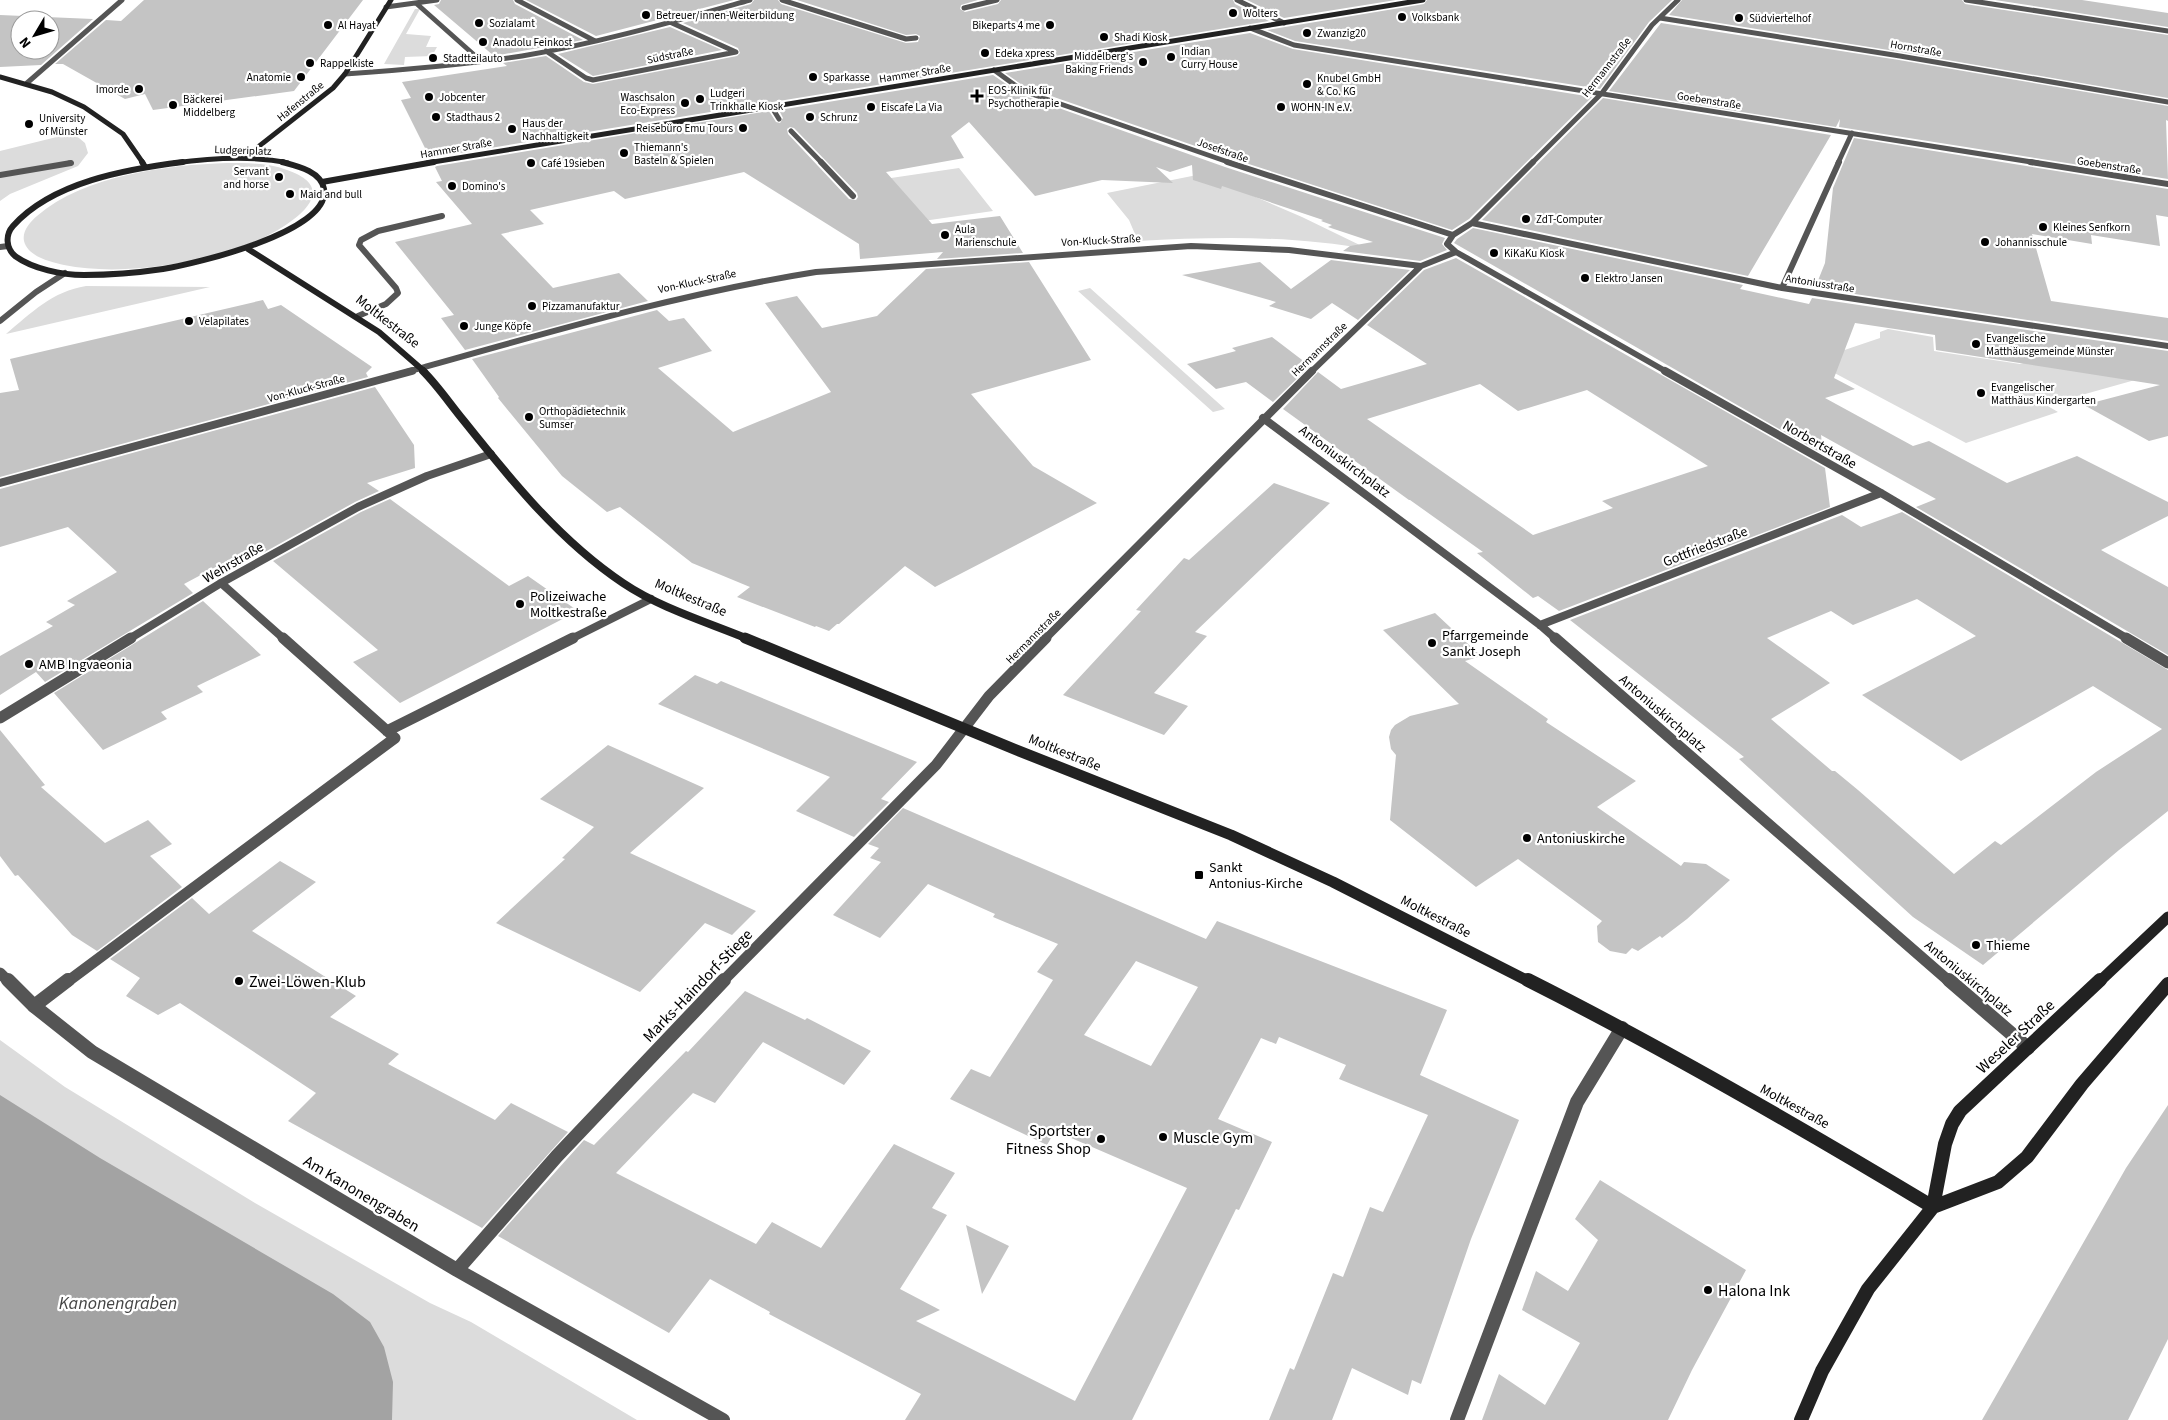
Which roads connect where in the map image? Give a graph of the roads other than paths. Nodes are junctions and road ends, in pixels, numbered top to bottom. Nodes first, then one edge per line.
1 (122, 0) edge
2 (391, 0) edge
3 (437, 0) edge
4 (517, 0) edge
5 (750, 0) edge
6 (782, 0) edge
7 (998, 0) edge
8 (1237, 0) edge
9 (1423, 0) edge
10 (1678, 0) edge
11 (1966, 0) edge
12 (417, 4) junction
13 (386, 7) junction
14 (964, 8) dead end
15 (1660, 18) junction
16 (1284, 22) junction
17 (672, 23) junction
18 (1250, 28) junction
19 (2168, 31) edge
20 (916, 38) dead end
21 (595, 41) junction
22 (546, 51) junction
23 (481, 60) junction
24 (994, 70) junction
25 (345, 74) junction
26 (0, 77) edge
27 (27, 84) junction
28 (1602, 93) junction
29 (2168, 102) edge
30 (771, 106) junction
31 (779, 119) dead end
32 (791, 132) dead end
33 (1852, 133) junction
34 (244, 158) junction
35 (71, 163) dead end
36 (145, 167) junction
37 (0, 175) edge
38 (322, 182) junction
39 (2168, 184) edge
40 (853, 196) dead end
41 (442, 216) dead end
42 (1472, 223) junction
43 (1453, 235) junction
44 (8, 246) junction
45 (0, 248) edge
46 (248, 248) junction
47 (1456, 252) junction
48 (1421, 266) junction
49 (65, 272) junction
50 (1782, 288) junction
51 (358, 316) junction
52 (0, 321) edge
53 (2168, 346) edge
54 (421, 368) junction
55 (1263, 418) junction
56 (491, 454) junction
57 (0, 483) edge
58 (1881, 493) junction
59 (221, 583) junction
60 (651, 599) junction
61 (1540, 625) junction
62 (2168, 663) edge
63 (0, 718) edge
64 (965, 728) junction
65 (387, 731) junction
66 (2168, 917) edge
67 (0, 972) edge
68 (2168, 984) edge
69 (34, 1006) junction
70 (1622, 1028) junction
71 (2028, 1048) junction
72 (1933, 1207) junction
73 (457, 1270) junction
74 (723, 1420) edge
75 (1457, 1420) edge
76 (1801, 1420) edge

1 - 27 street
2 - 13 main road, Hafenstraße
3 - 12 street
4 - 21 street
5 - 17 street
6 - 20 street
7 - 14 street
8 - 16 street
9 - 16 main road, Hammer Straße
10 - 15 street, Hermannstraße
11 - 19 street
12 - 13 street
12 - 23 street
13 - 25 main road, Hafenstraße
15 - 28 street, Hermannstraße
15 - 29 street, Hornstraße
16 - 18 main road, Hammer Straße
17 - 21 street
17 - 22 street, Südstraße
18 - 24 main road, Hammer Straße
18 - 28 street, Goebenstraße
21 - 22 street
22 - 23 street
23 - 25 street
24 - 30 main road, Hammer Straße
24 - 43 street, Josefstraße
25 - 34 main road, Hafenstraße
26 - 27 main road
27 - 36 main road
28 - 33 street, Goebenstraße
28 - 42 street, Hermannstraße
30 - 31 street
30 - 38 main road, Hammer Straße
32 - 40 street
33 - 39 street, Goebenstraße
33 - 50 street
34 - 36 main road, Ludgeriplatz
34 - 38 main road, Ludgeriplatz
35 - 37 street
36 - 44 main road, Ludgeriplatz
38 - 46 main road
41 - 51 street
42 - 43 street, Hermannstraße
42 - 50 street, Antoniusstraße
43 - 47 street
44 - 45 street
44 - 49 main road
46 - 49 main road
46 - 51 main road, Moltkestraße
47 - 48 street, Hermannstraße
47 - 58 street, Norbertstraße
48 - 54 street, Von-Kluck-Straße
48 - 55 street, Hermannstraße
49 - 52 street
50 - 53 street, Antoniusstraße
51 - 54 main road, Moltkestraße
54 - 56 main road, Moltkestraße
54 - 57 street, Von-Kluck-Straße
55 - 61 street, Antoniuskirchplatz
55 - 64 street, Hermannstraße
56 - 59 street, Wehrstraße
56 - 60 main road, Moltkestraße
58 - 61 street, Gottfriedstraße
58 - 62 street, Norbertstraße
59 - 63 street, Wehrstraße
59 - 65 street
60 - 64 main road, Moltkestraße
60 - 65 street
61 - 71 street, Antoniuskirchplatz
64 - 70 main road, Moltkestraße
64 - 73 street, Marks-Haindorf-Stiege
65 - 69 street
66 - 71 main road, Weseler Straße
67 - 69 street, Am Kanonengraben
68 - 72 main road
69 - 73 street, Am Kanonengraben
70 - 72 main road, Moltkestraße
70 - 75 street
71 - 72 main road, Weseler Straße
72 - 76 main road, Weseler Straße
73 - 74 street, Am Kanonengraben

